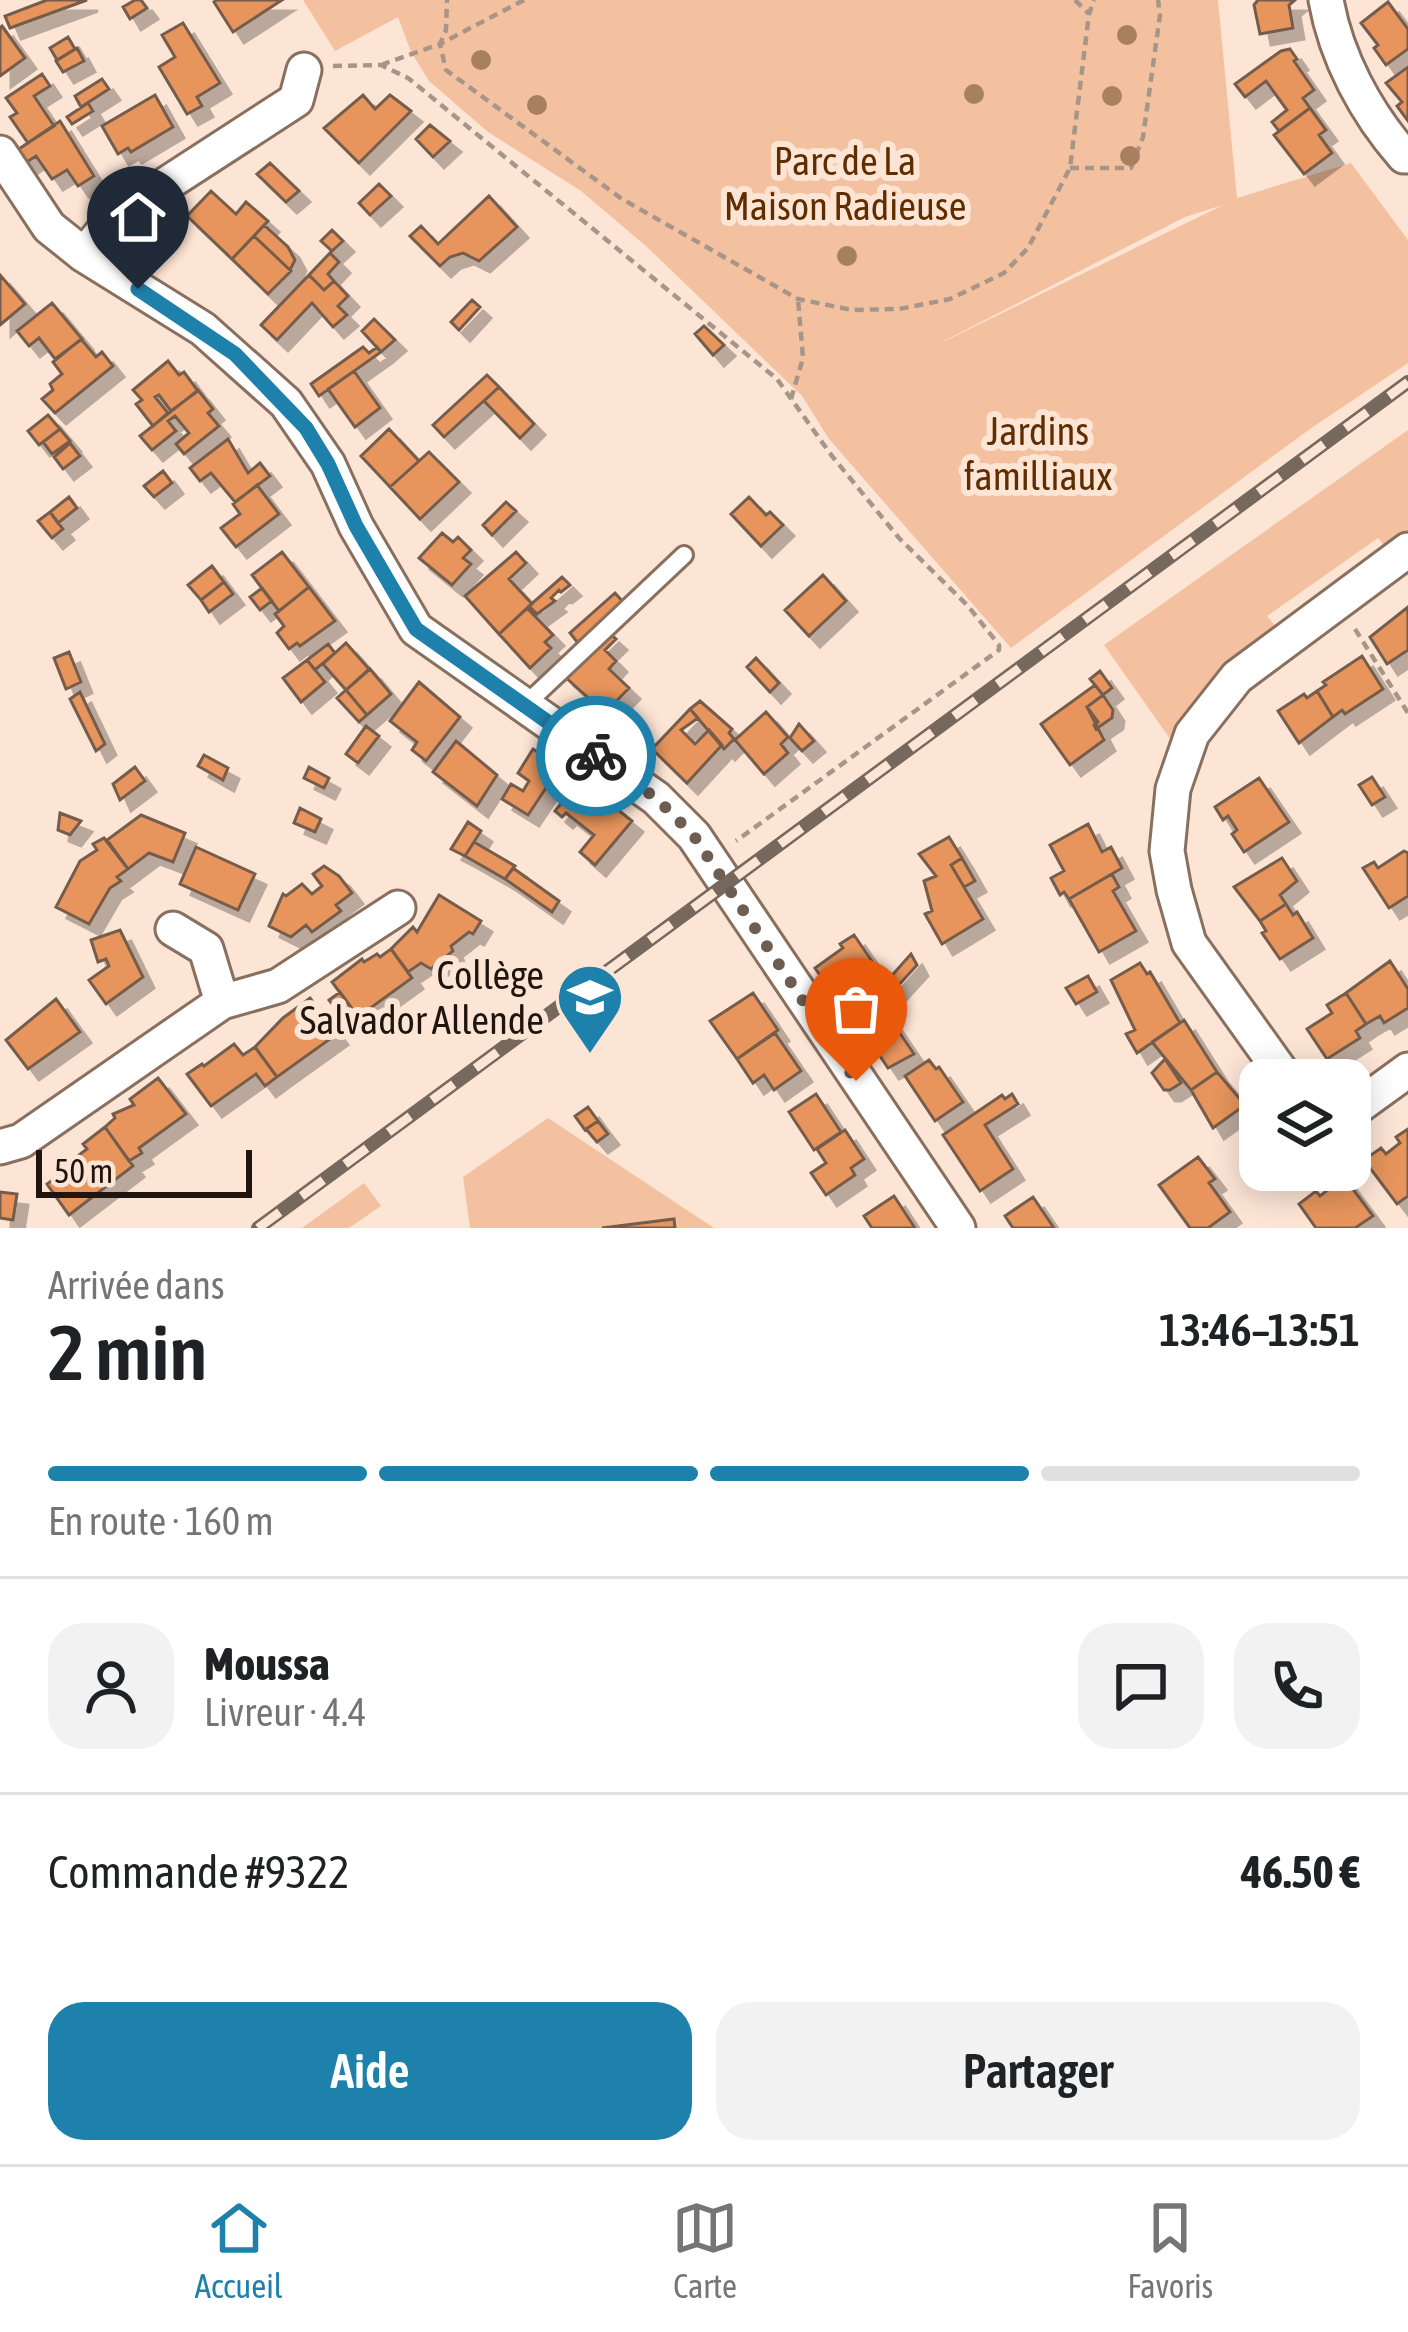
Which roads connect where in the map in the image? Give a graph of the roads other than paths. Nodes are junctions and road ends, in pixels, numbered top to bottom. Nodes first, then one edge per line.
1 (1326, 0) edge
2 (304, 70) road end
3 (0, 153) edge
4 (1408, 156) edge
5 (84, 255) junction
6 (1408, 550) edge
7 (684, 555) dead end
8 (524, 706) junction
9 (398, 908) dead end
10 (173, 929) dead end
11 (222, 1002) junction
12 (1272, 1059) edge
13 (1408, 1070) edge
14 (1371, 1097) edge
15 (0, 1148) edge
16 (958, 1228) edge

1 - 4 street
2 - 5 street
3 - 5 street
5 - 8 street
6 - 12 street
7 - 8 lane
8 - 16 street
9 - 11 street
10 - 11 street
11 - 15 street
13 - 14 street

